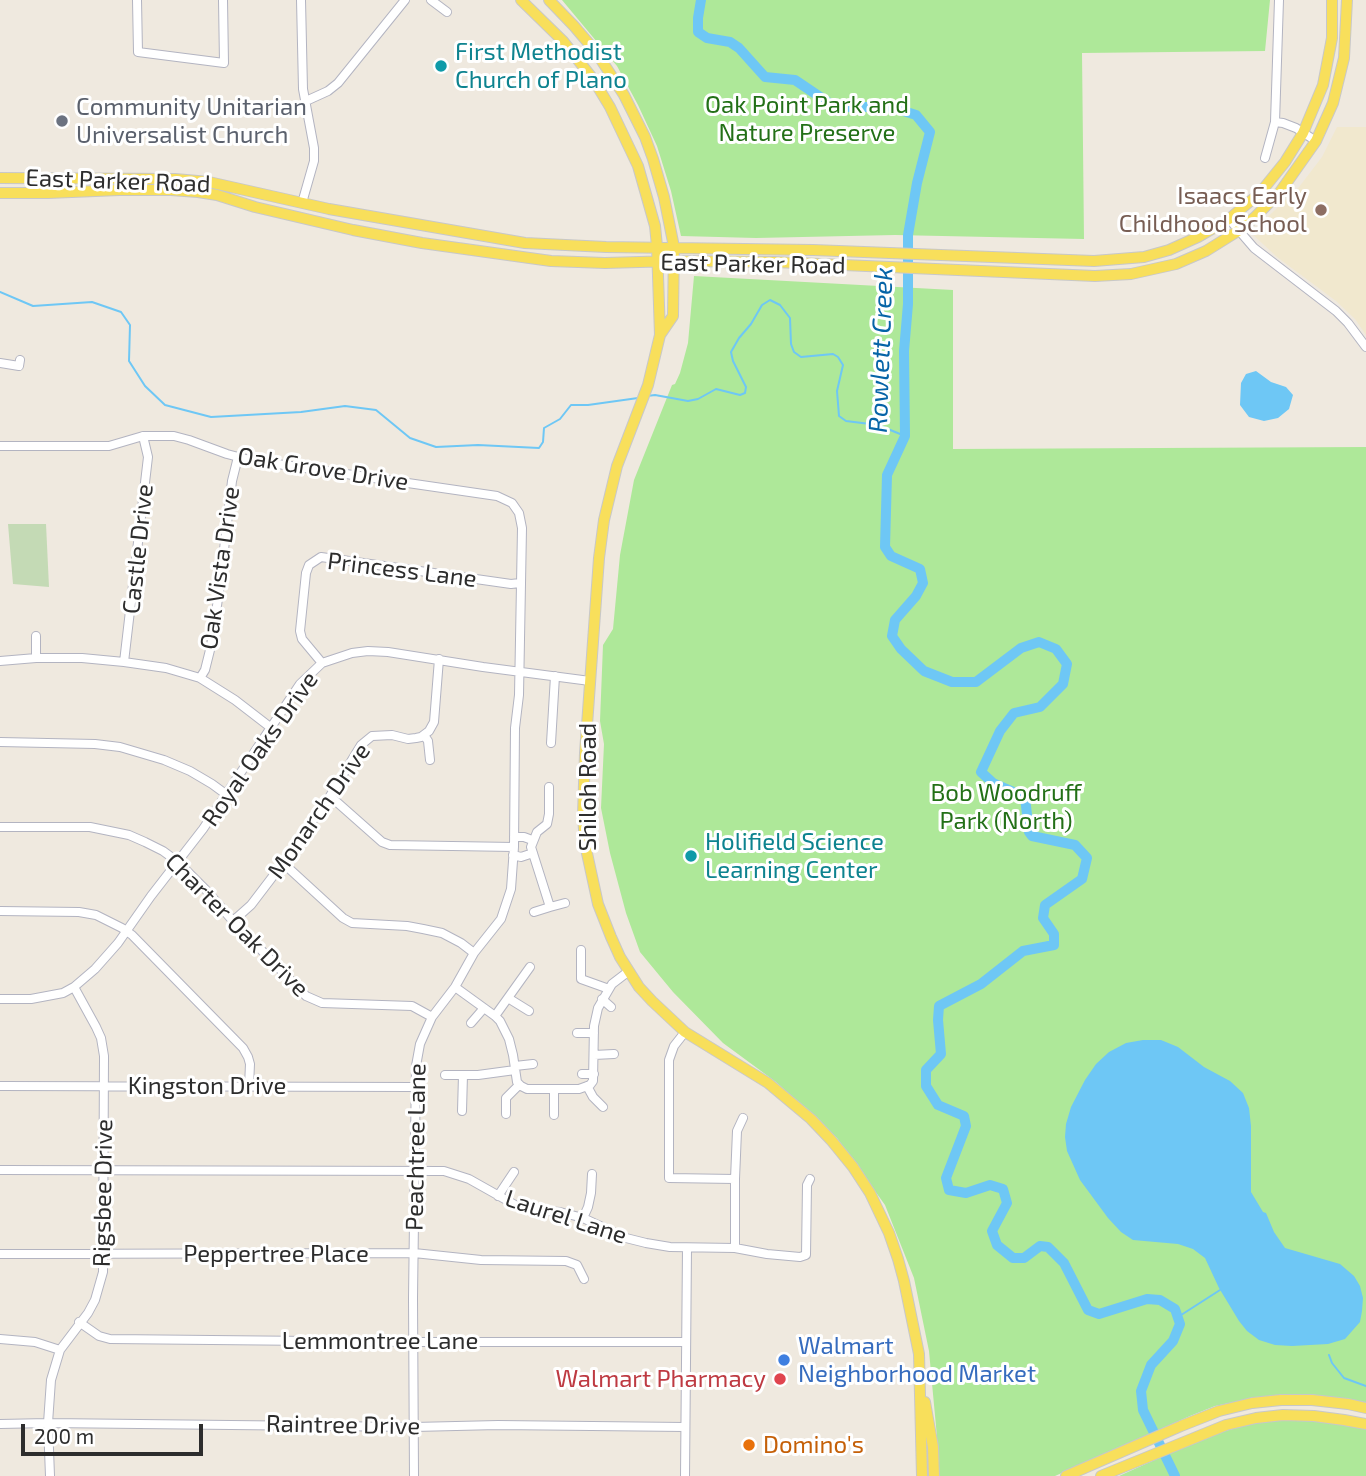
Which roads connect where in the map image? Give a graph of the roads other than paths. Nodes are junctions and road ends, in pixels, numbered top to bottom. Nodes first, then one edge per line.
1 (138, 0) edge
2 (223, 0) edge
3 (301, 0) edge
4 (405, 0) edge
5 (430, 0) edge
6 (521, 0) edge
7 (549, 0) edge
8 (1279, 0) edge
9 (1332, 0) edge
10 (1347, 0) edge
11 (447, 12) dead end
12 (306, 101) junction
13 (1275, 122) junction
14 (1303, 133) junction
15 (1316, 141) junction
16 (1265, 158) dead end
17 (0, 178) edge
18 (18, 178) junction
19 (50, 178) junction
20 (118, 178) junction
21 (180, 179) junction
22 (219, 183) junction
23 (119, 190) junction
24 (180, 191) junction
25 (0, 193) edge
26 (18, 193) junction
27 (48, 193) junction
28 (217, 195) junction
29 (302, 203) junction
30 (299, 217) junction
31 (1229, 219) junction
32 (1238, 231) junction
33 (464, 234) junction
34 (657, 246) junction
35 (674, 247) junction
36 (461, 249) junction
37 (1161, 252) junction
38 (674, 261) junction
39 (1094, 261) junction
40 (658, 262) junction
41 (1166, 266) junction
42 (1095, 276) junction
43 (660, 335) junction
44 (1366, 348) edge
45 (20, 360) dead end
46 (0, 363) edge
47 (143, 436) junction
48 (0, 446) edge
49 (238, 457) junction
50 (518, 510) joint
51 (520, 583) junction
52 (36, 636) dead end
53 (36, 658) junction
54 (0, 660) edge
55 (439, 660) junction
56 (124, 662) junction
57 (322, 663) junction
58 (519, 672) junction
59 (555, 676) junction
60 (200, 678) junction
61 (590, 681) junction
62 (270, 727) junction
63 (424, 735) junction
64 (0, 742) edge
65 (551, 743) dead end
66 (430, 760) dead end
67 (549, 787) dead end
68 (227, 795) junction
69 (330, 796) junction
70 (0, 827) edge
71 (513, 837) junction
72 (532, 847) junction
73 (513, 851) junction
74 (178, 862) junction
75 (283, 863) junction
76 (565, 903) dead end
77 (550, 907) junction
78 (0, 911) edge
79 (534, 912) dead end
80 (233, 921) junction
81 (125, 931) junction
82 (581, 950) dead end
83 (474, 953) junction
84 (530, 967) dead end
85 (629, 971) junction
86 (455, 987) junction
87 (74, 988) junction
88 (609, 989) junction
89 (509, 998) junction
90 (0, 999) edge
91 (602, 999) junction
92 (611, 1007) dead end
93 (484, 1008) junction
94 (529, 1011) dead end
95 (495, 1016) junction
96 (432, 1017) junction
97 (471, 1023) dead end
98 (685, 1032) junction
99 (577, 1033) dead end
100 (594, 1033) junction
101 (593, 1055) junction
102 (614, 1055) dead end
103 (533, 1064) dead end
104 (515, 1068) junction
105 (582, 1074) dead end
106 (594, 1074) junction
107 (445, 1075) dead end
108 (463, 1075) junction
109 (519, 1084) junction
110 (0, 1086) edge
111 (104, 1086) junction
112 (249, 1086) junction
113 (414, 1087) junction
114 (587, 1087) junction
115 (554, 1089) junction
116 (603, 1107) dead end
117 (462, 1111) dead end
118 (506, 1114) dead end
119 (554, 1115) dead end
120 (743, 1118) dead end
121 (104, 1169) junction
122 (0, 1170) edge
123 (416, 1171) junction
124 (514, 1172) dead end
125 (592, 1174) dead end
126 (734, 1179) junction
127 (810, 1179) dead end
128 (498, 1196) junction
129 (583, 1219) junction
130 (687, 1248) junction
131 (735, 1248) junction
132 (0, 1254) edge
133 (104, 1254) junction
134 (414, 1254) junction
135 (584, 1279) dead end
136 (79, 1322) junction
137 (0, 1339) edge
138 (414, 1342) junction
139 (686, 1342) junction
140 (60, 1350) junction
141 (919, 1374) junction
142 (1366, 1408) edge
143 (48, 1423) junction
144 (0, 1424) edge
145 (1366, 1424) edge
146 (414, 1427) junction
147 (685, 1427) junction
148 (50, 1476) edge
149 (414, 1476) edge
150 (685, 1476) edge
151 (922, 1476) edge
152 (934, 1476) edge
153 (1066, 1476) edge
154 (1101, 1476) edge

1 - 2 street
3 - 12 street
4 - 12 street
5 - 11 street
6 - 34 main road, Shiloh Road
7 - 35 main road, Shiloh Road
8 - 13 street
9 - 14 main road, East Parker Road
10 - 15 main road, East Parker Road
12 - 29 street
13 - 14 street
13 - 16 street
14 - 15 street
14 - 31 main road, East Parker Road
15 - 32 main road, East Parker Road
17 - 18 main road, East Parker Road
18 - 19 main road, East Parker Road
18 - 26 main road
19 - 20 main road, East Parker Road
19 - 27 main road
20 - 21 main road, East Parker Road
20 - 23 main road
21 - 22 main road, East Parker Road
21 - 24 main road
22 - 28 main road
22 - 29 main road, East Parker Road
23 - 24 main road, East Parker Road
23 - 27 main road, East Parker Road
24 - 28 main road, East Parker Road
25 - 26 main road, East Parker Road
26 - 27 main road, East Parker Road
28 - 30 main road, East Parker Road
29 - 30 main road
29 - 33 main road, East Parker Road
30 - 36 main road, East Parker Road
31 - 32 street
31 - 37 main road, East Parker Road
32 - 41 main road, East Parker Road
32 - 44 street
33 - 34 main road, East Parker Road
33 - 36 main road
34 - 35 main road, East Parker Road
34 - 40 main road, Shiloh Road
35 - 38 main road, Shiloh Road
35 - 39 main road, East Parker Road
36 - 40 main road, East Parker Road
37 - 39 main road, East Parker Road
37 - 41 main road
38 - 40 main road, East Parker Road
38 - 42 main road, East Parker Road
38 - 43 main road, Shiloh Road
39 - 42 main road
40 - 43 main road, Shiloh Road
41 - 42 main road, East Parker Road
43 - 61 main road, Shiloh Road
45 - 46 street
47 - 48 street, Oak Grove Drive
47 - 49 street, Oak Grove Drive
47 - 56 street, Castle Drive
49 - 50 street, Oak Grove Drive
49 - 60 street, Oak Vista Drive
50 - 51 street, Peachtree Lane
51 - 57 street, Princess Lane
51 - 58 street, Peachtree Lane
52 - 53 street
53 - 54 street
53 - 56 street
55 - 57 street, Royal Oaks Drive
55 - 58 street, Royal Oaks Drive
55 - 63 street
56 - 60 street
57 - 62 street, Royal Oaks Drive
58 - 59 street, Royal Oaks Drive
58 - 71 street, Peachtree Lane
59 - 61 street, Royal Oaks Drive
59 - 65 street
60 - 62 street
61 - 85 main road, Shiloh Road
62 - 68 street, Royal Oaks Drive
63 - 66 street
63 - 69 street, Monarch Drive
64 - 68 street
67 - 72 street
68 - 74 street, Royal Oaks Drive
69 - 73 street
69 - 75 street, Monarch Drive
70 - 74 street, Charter Oak Drive
71 - 72 street
71 - 73 street, Peachtree Lane
72 - 73 street
72 - 77 street
73 - 83 street, Peachtree Lane
74 - 80 street, Charter Oak Drive
74 - 81 street, Royal Oaks Drive
75 - 80 street, Monarch Drive
75 - 83 street
76 - 77 street
77 - 79 street
78 - 81 street
80 - 96 street, Charter Oak Drive
81 - 87 street, Royal Oaks Drive
81 - 112 street
82 - 88 street
83 - 86 street, Peachtree Lane
84 - 89 street
85 - 88 street
85 - 98 main road, Shiloh Road
86 - 93 street
86 - 96 street, Peachtree Lane
87 - 90 street, Royal Oaks Drive
87 - 111 street, Rigsbee Drive
88 - 91 street
89 - 94 street
89 - 95 street
91 - 92 street
91 - 100 street
93 - 95 street
93 - 97 street
95 - 104 street
96 - 113 street, Peachtree Lane
98 - 126 street
98 - 141 main road, Shiloh Road
99 - 100 street
100 - 101 street
101 - 102 street
101 - 106 street
103 - 104 street
104 - 108 street
104 - 109 street
105 - 106 street
106 - 114 street
107 - 108 street
108 - 117 street
109 - 115 street
109 - 118 street
110 - 111 street, Kingston Drive
111 - 112 street, Kingston Drive
111 - 121 street, Rigsbee Drive
112 - 113 street, Kingston Drive
113 - 123 street, Peachtree Lane
114 - 115 street
114 - 116 street
115 - 119 street
120 - 126 street
121 - 122 street, Laurel Lane
121 - 123 street, Laurel Lane
121 - 133 street, Rigsbee Drive
123 - 128 street, Laurel Lane
123 - 134 street, Peachtree Lane
124 - 128 street
125 - 129 street
126 - 131 street
127 - 131 street, Laurel Lane
128 - 129 street, Laurel Lane
129 - 130 street, Laurel Lane
130 - 131 street, Laurel Lane
130 - 139 street
132 - 133 street, Peppertree Place
133 - 134 street, Peppertree Place
133 - 136 street, Rigsbee Drive
134 - 135 street, Peppertree Place
134 - 138 street, Peachtree Lane
136 - 138 street, Lemmontree Lane
136 - 140 street, Rigsbee Drive
137 - 140 street
138 - 139 street, Lemmontree Lane
138 - 146 street, Peachtree Lane
139 - 147 street
140 - 143 street, Rigsbee Drive
141 - 151 main road, Shiloh Road
141 - 152 main road, Shiloh Road
142 - 153 main road
143 - 144 street, Raintree Drive
143 - 146 street, Raintree Drive
143 - 148 street, Rigsbee Drive
145 - 154 main road
146 - 147 street, Raintree Drive
146 - 149 street, Peachtree Lane
147 - 150 street

